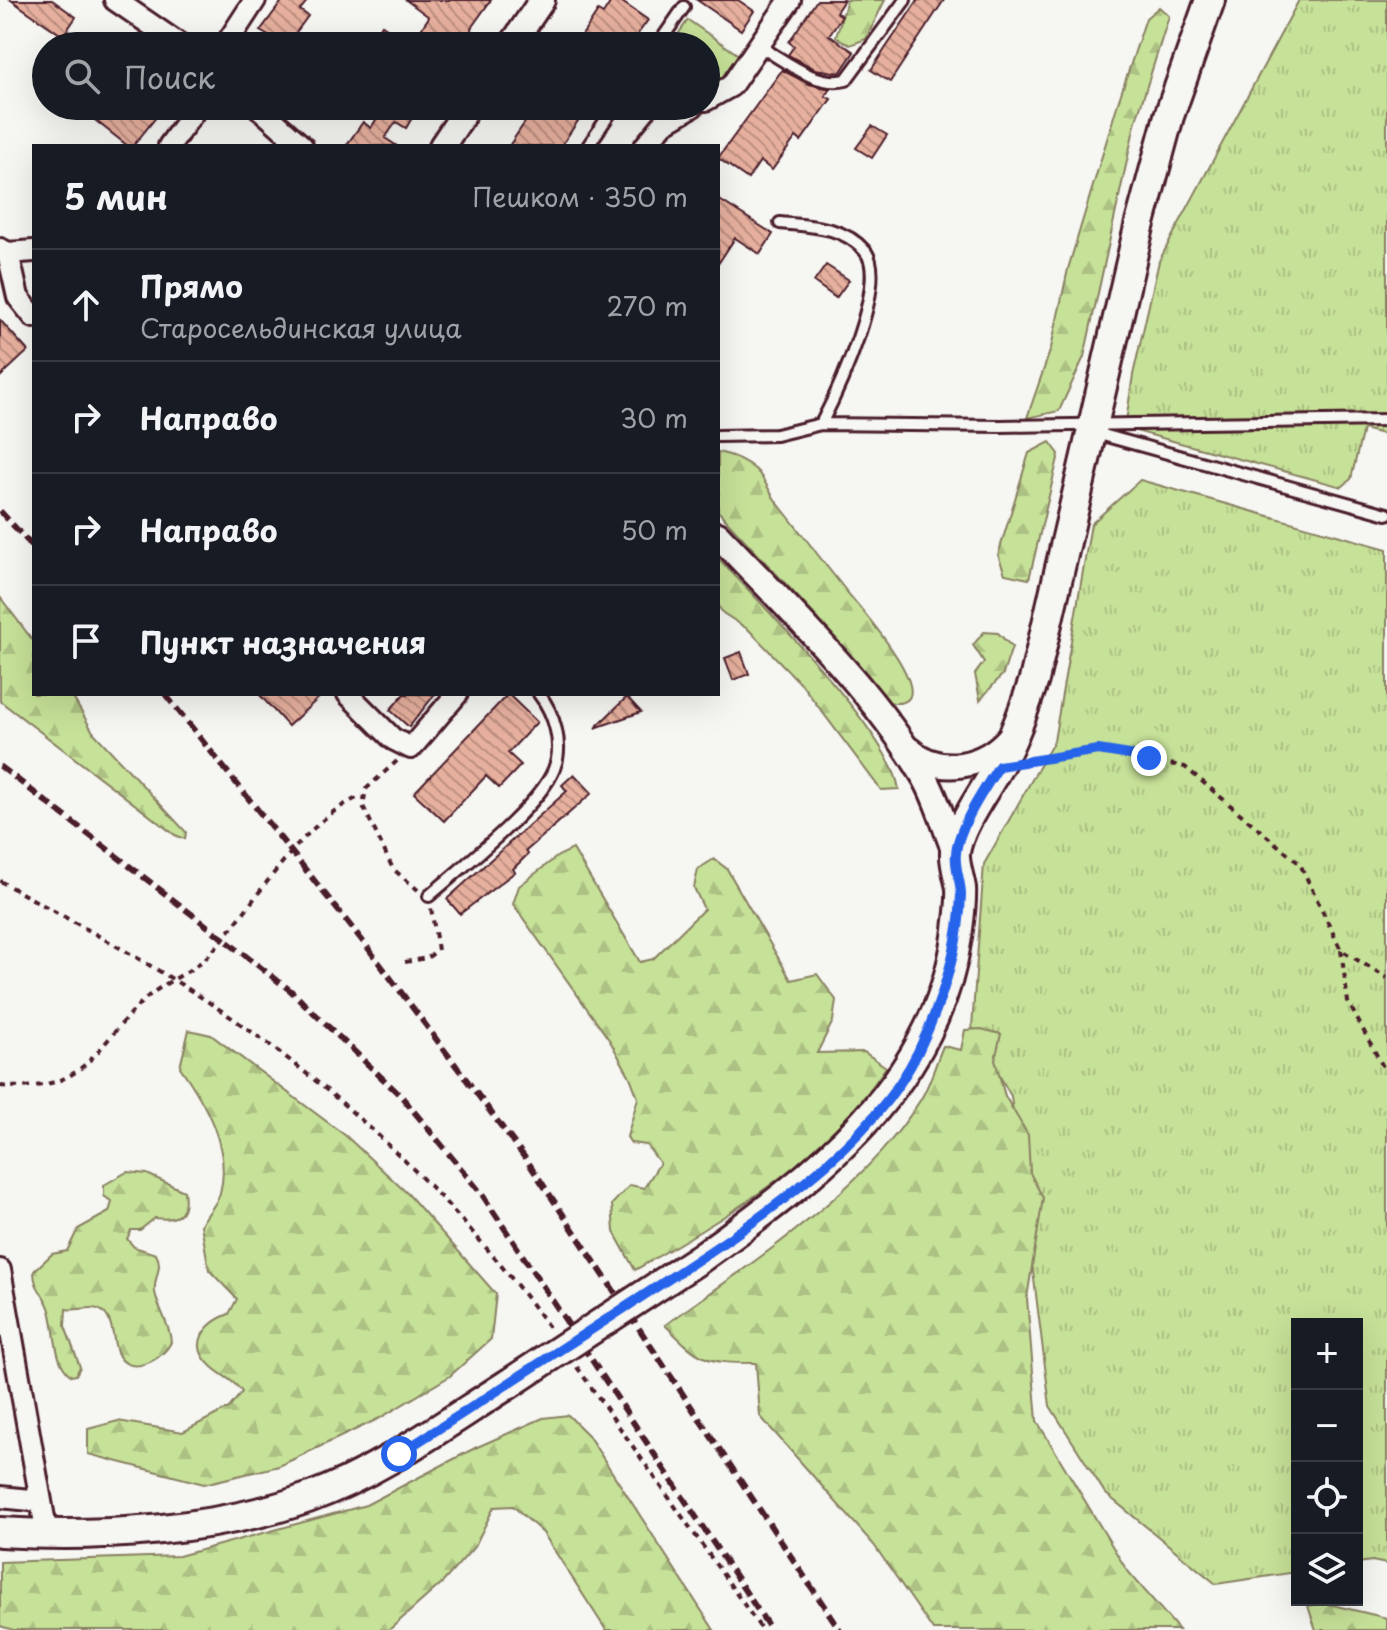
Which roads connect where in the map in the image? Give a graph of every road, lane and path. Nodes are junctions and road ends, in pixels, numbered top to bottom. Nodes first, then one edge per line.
1 (115, 0) edge
2 (255, 0) edge
3 (542, 0) edge
4 (790, 0) edge
5 (905, 0) edge
6 (1210, 0) edge
7 (684, 7) dead end
8 (162, 32) edge
9 (234, 32) edge
10 (520, 32) edge
11 (667, 32) edge
12 (759, 46) junction
13 (720, 92) edge
14 (188, 120) edge
15 (273, 120) edge
16 (460, 120) edge
17 (606, 120) edge
18 (669, 120) edge
19 (170, 144) edge
20 (300, 144) edge
21 (443, 144) edge
22 (589, 144) edge
23 (647, 144) edge
24 (780, 223) dead end
25 (4, 251) edge
26 (32, 251) edge
27 (32, 314) edge
28 (1387, 420) edge
29 (821, 424) junction
30 (1090, 426) junction
31 (720, 436) edge
32 (1387, 514) edge
33 (720, 537) edge
34 (350, 696) edge
35 (455, 696) edge
36 (540, 696) edge
37 (1017, 729) junction
38 (900, 742) junction
39 (411, 748) junction
40 (999, 766) junction
41 (362, 796) junction
42 (955, 852) junction
43 (0, 881) edge
44 (429, 896) junction
45 (1341, 950) junction
46 (405, 962) dead end
47 (1387, 978) edge
48 (175, 982) junction
49 (1387, 1074) edge
50 (0, 1086) edge
51 (0, 1270) edge
52 (558, 1339) dead end
53 (576, 1366) dead end
54 (0, 1497) edge
55 (41, 1501) junction
56 (0, 1532) edge
57 (47, 1535) junction
58 (762, 1630) edge

1 - 8 street
2 - 9 street
3 - 10 street
4 - 12 street
5 - 12 lane
6 - 30 main road
7 - 11 lane
12 - 13 street
14 - 19 street
15 - 20 street
16 - 21 street
17 - 22 lane
18 - 23 street
24 - 29 lane
25 - 26 street
25 - 27 street
28 - 30 lane
29 - 30 lane
29 - 31 lane
30 - 32 lane
30 - 37 main road
33 - 38 street
34 - 39 street
35 - 39 street
36 - 44 lane
37 - 38 street
37 - 40 main road
38 - 42 street
39 - 41 path
40 - 42 main road
40 - 45 path
41 - 44 path
41 - 48 path
42 - 57 main road, bridge
43 - 48 path
44 - 46 path
45 - 47 path
45 - 49 path
48 - 50 path
48 - 52 path
51 - 55 street
53 - 58 path
54 - 55 street
55 - 57 street
56 - 57 main road

